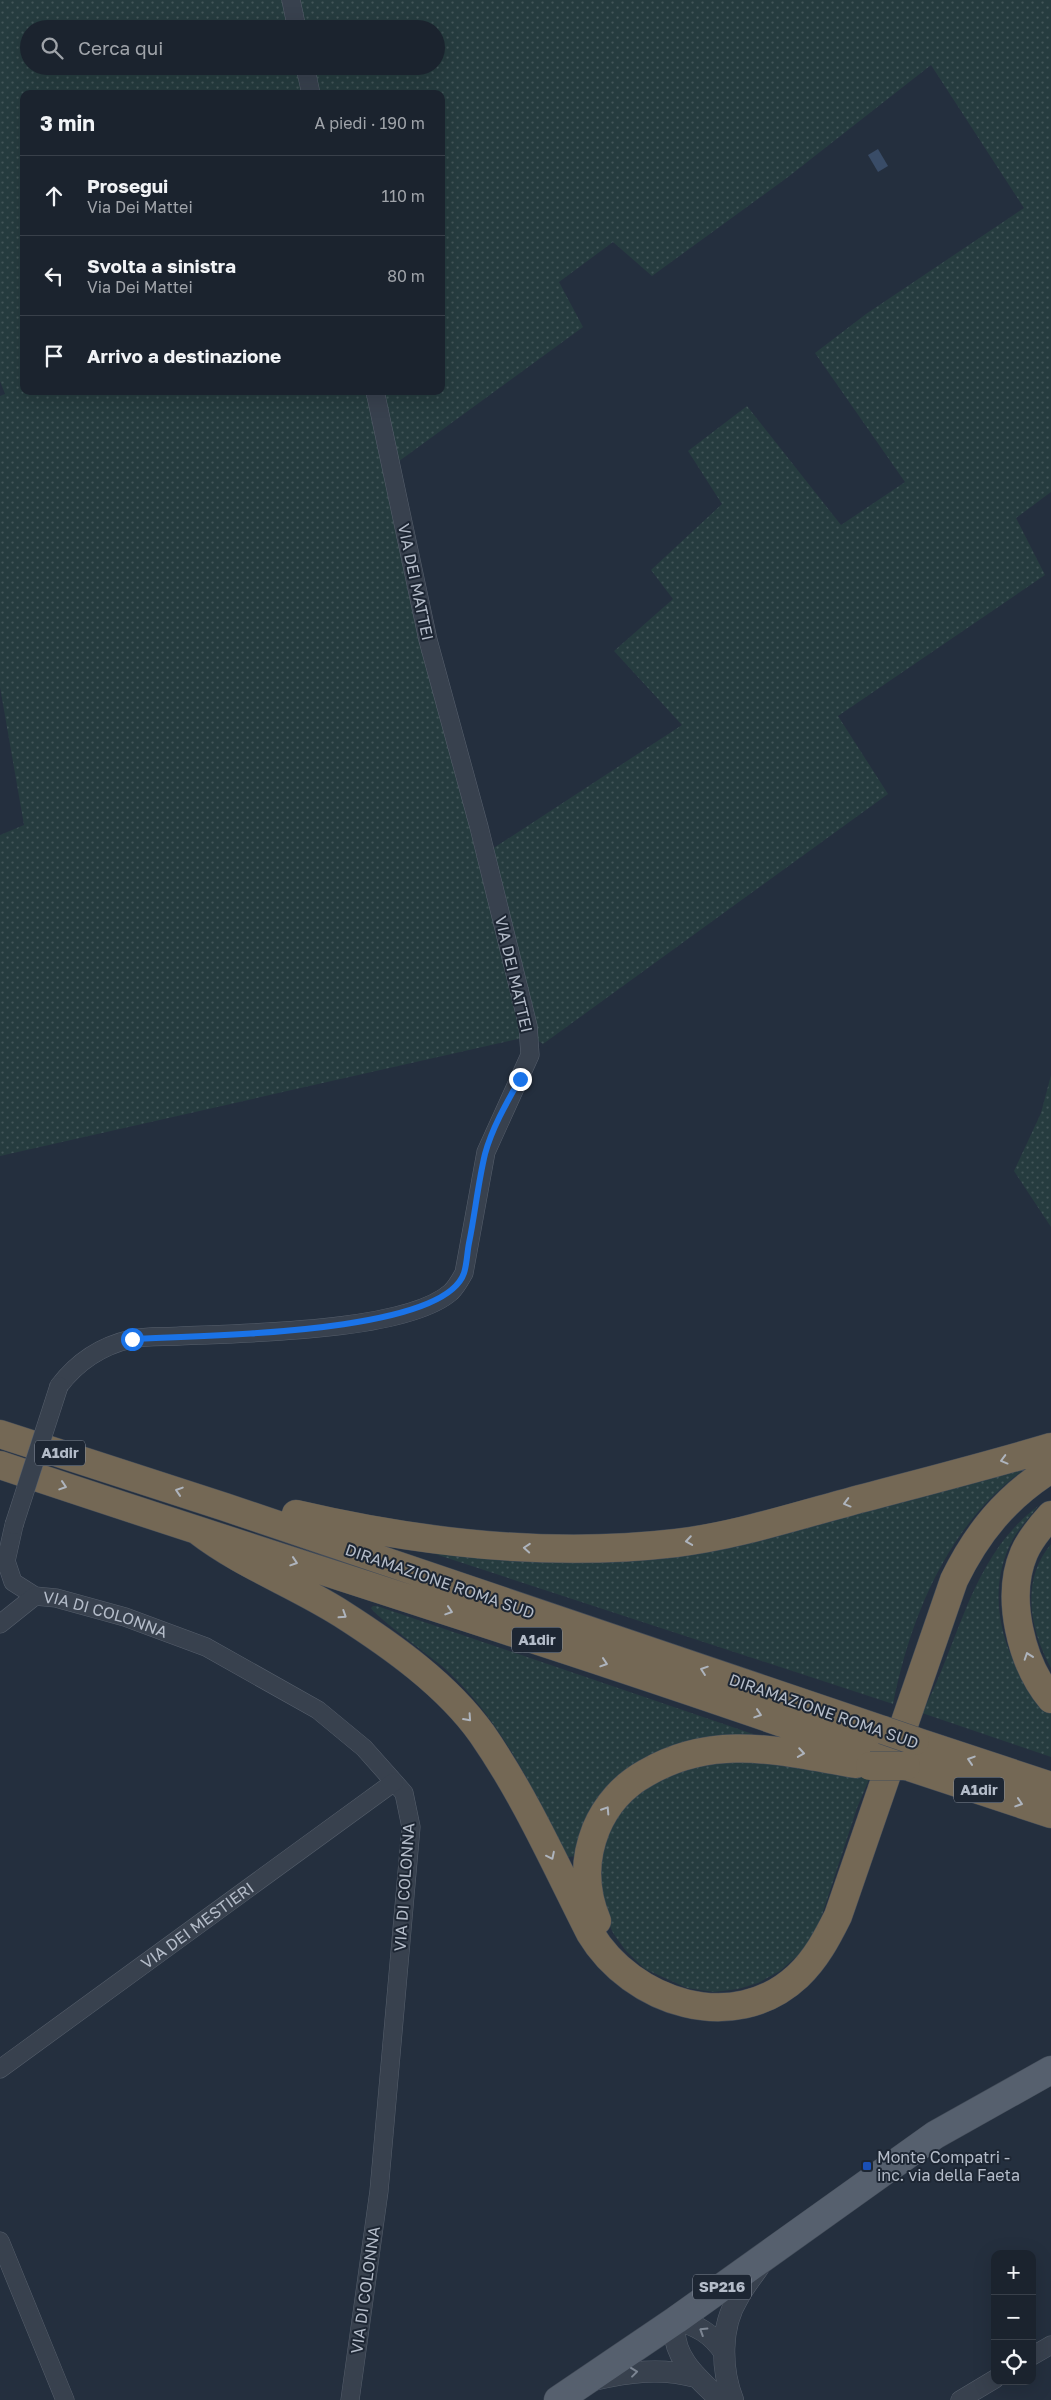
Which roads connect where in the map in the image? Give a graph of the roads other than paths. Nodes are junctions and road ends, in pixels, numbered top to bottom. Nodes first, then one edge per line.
1 (291, 0) edge
2 (295, 20) edge
3 (307, 75) edge
4 (310, 90) edge
5 (376, 395) edge
6 (59, 1386) joint
7 (0, 1434) edge
8 (1051, 1447) edge
9 (0, 1465) edge
10 (1051, 1470) edge
11 (225, 1506) junction
12 (1051, 1515) edge
13 (198, 1531) junction
14 (3, 1560) edge
15 (35, 1596) junction
16 (0, 1624) edge
17 (1051, 1699) edge
18 (876, 1751) junction
19 (911, 1754) junction
20 (394, 1782) junction
21 (1051, 1786) edge
22 (1051, 1814) edge
23 (613, 1962) junction
24 (0, 2069) edge
25 (1051, 2070) edge
26 (0, 2241) edge
27 (767, 2254) junction
28 (676, 2320) junction
29 (1051, 2345) edge
30 (724, 2352) junction
31 (1036, 2354) edge
32 (696, 2377) junction
33 (991, 2381) edge
34 (586, 2382) junction
35 (65, 2400) edge
36 (350, 2400) edge
37 (558, 2400) edge
38 (721, 2400) edge
39 (733, 2400) edge
40 (960, 2400) edge

1 - 2 street
3 - 4 street
5 - 6 street, VIA DEI MATTEI
6 - 14 street, VIA DI COLONNA, bridge
11 -> 7 highway, DIRAMAZIONE ROMA SUD / A1dir
8 -> 11 highway
9 -> 13 highway, DIRAMAZIONE ROMA SUD / A1dir
10 - 23 highway
18 -> 11 highway, DIRAMAZIONE ROMA SUD / A1dir
17 -> 12 highway
13 -> 18 highway, DIRAMAZIONE ROMA SUD / A1dir
13 -> 23 highway
14 - 15 street, VIA DI COLONNA
15 - 16 street
15 - 20 street, VIA DI COLONNA
18 - 19 highway, DIRAMAZIONE ROMA SUD / A1dir, bridge
18 - 19 highway, bridge
23 -> 18 highway
21 -> 19 highway, DIRAMAZIONE ROMA SUD / A1dir
19 -> 22 highway, DIRAMAZIONE ROMA SUD / A1dir
20 - 24 street, VIA DEI MESTIERI
20 - 36 street, VIA DI COLONNA
25 - 27 main road, SP216
26 - 35 street
27 - 28 main road, SP216
27 - 30 street
30 -> 28 street
28 - 32 street
28 - 34 main road, SP216
29 - 31 street
30 - 39 street
34 -> 32 street
32 - 38 street
33 - 40 street
34 - 37 main road, SP216

